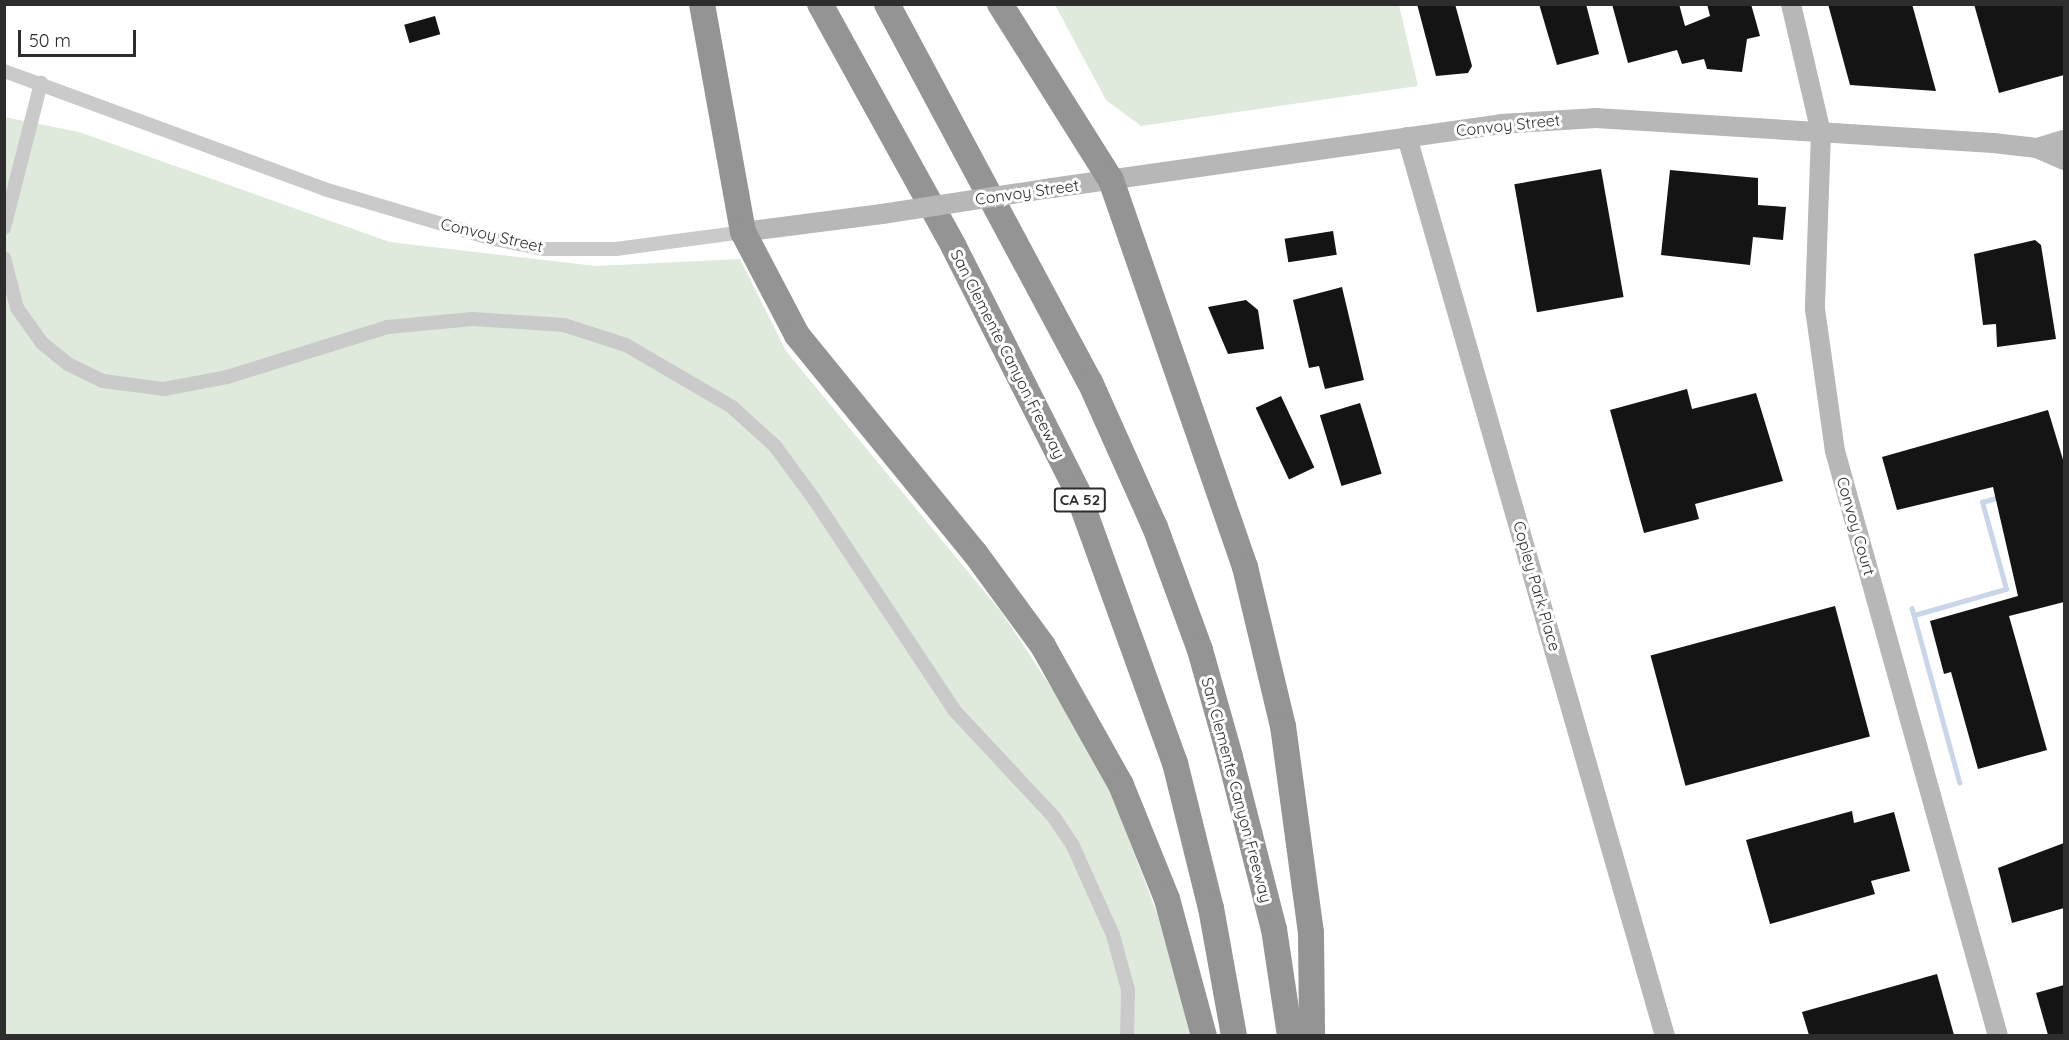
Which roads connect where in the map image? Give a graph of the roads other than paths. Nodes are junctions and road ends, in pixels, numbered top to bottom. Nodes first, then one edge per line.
1 (702, 4) edge
2 (820, 4) edge
3 (886, 4) edge
4 (1000, 4) edge
5 (1791, 4) edge
6 (4, 71) edge
7 (41, 83) junction
8 (1821, 133) junction
9 (1407, 137) junction
10 (2064, 140) edge
11 (2037, 148) junction
12 (2064, 160) edge
13 (1111, 180) junction
14 (4, 228) edge
15 (743, 232) junction
16 (4, 258) edge
17 (1127, 1035) edge
18 (1203, 1035) edge
19 (1234, 1035) edge
20 (1290, 1035) edge
21 (1312, 1035) edge
22 (1665, 1035) edge
23 (1998, 1035) edge

1 - 15 highway
2 - 19 highway, San Clemente Canyon Freeway / CA 52
3 - 20 highway, San Clemente Canyon Freeway
4 - 13 highway
5 - 8 main road, Convoy Court
6 - 7 street, Convoy Street
7 - 14 street
7 - 15 street, Convoy Street
8 - 9 main road, Convoy Street
8 - 11 main road, Convoy Street
8 - 23 main road, Convoy Court
9 - 13 main road, Convoy Street
9 - 22 main road, Copley Park Place
10 - 11 main road, Convoy Street
11 - 12 main road, Convoy Street
13 - 15 main road, Convoy Street, bridge
13 - 21 highway
15 - 18 highway
16 - 17 street

